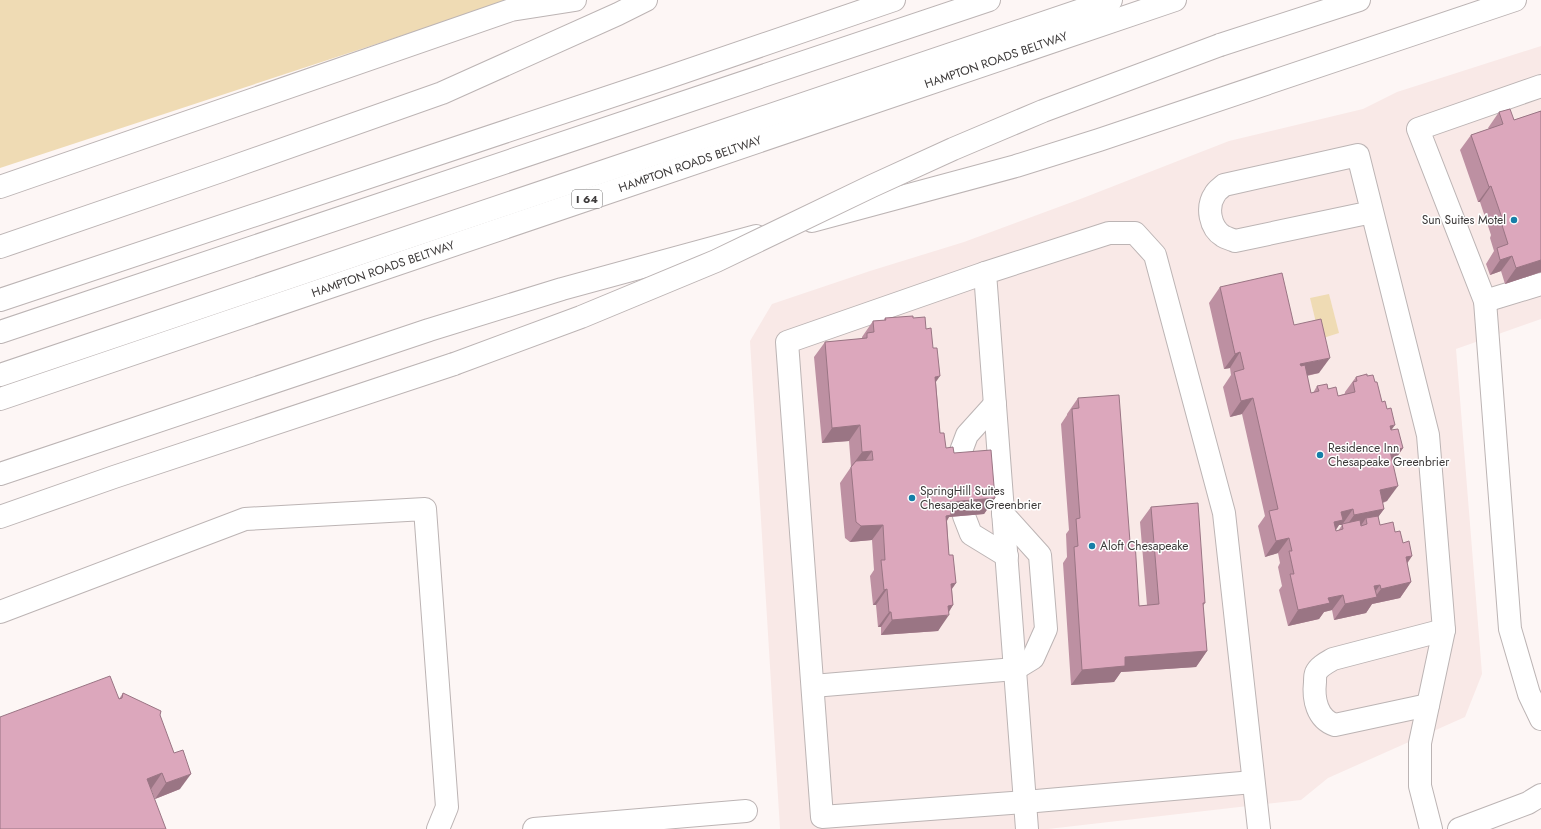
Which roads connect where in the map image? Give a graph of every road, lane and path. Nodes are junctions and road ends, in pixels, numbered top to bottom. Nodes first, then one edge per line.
1 (575, 0) edge
2 (646, 0) edge
3 (894, 0) edge
4 (989, 0) edge
5 (1110, 0) edge
6 (1175, 0) edge
7 (1359, 0) edge
8 (1515, 0) edge
9 (1541, 86) edge
10 (0, 187) edge
11 (1372, 212) junction
12 (0, 247) edge
13 (985, 273) junction
14 (1541, 284) edge
15 (0, 300) edge
16 (1485, 301) junction
17 (0, 332) edge
18 (0, 375) edge
19 (0, 399) edge
20 (995, 404) junction
21 (961, 467) edge
22 (0, 474) edge
23 (1003, 514) junction
24 (964, 516) edge
25 (0, 517) edge
26 (1006, 556) junction
27 (0, 612) edge
28 (1444, 630) junction
29 (1015, 669) junction
30 (813, 686) junction
31 (1428, 705) junction
32 (1541, 718) edge
33 (1253, 782) junction
34 (1541, 795) edge
35 (1025, 802) junction
36 (746, 811) dead end
37 (438, 829) edge
38 (534, 829) edge
39 (1027, 829) edge
40 (1259, 829) edge
41 (1431, 829) edge
42 (1459, 829) edge

1 - 10 main road
2 - 12 main road
3 - 15 main road
4 - 17 main road
5 - 18 main road
6 - 19 main road, HAMPTON ROADS BELTWAY / I 64
7 - 25 main road, bridge
8 - 22 main road
9 - 16 main road
11 - 11 main road
11 - 28 main road
13 - 20 main road
13 - 30 main road
13 - 33 main road
14 - 16 main road
16 - 32 main road
20 - 21 main road
20 - 23 main road
23 - 26 main road
23 - 29 main road
24 - 26 main road
26 - 29 main road
27 - 37 main road
28 - 31 main road
28 - 31 main road
29 - 30 main road
29 - 35 main road
30 - 35 main road
31 - 41 main road
33 - 35 main road
33 - 40 main road
34 - 42 main road
35 - 39 main road
36 - 38 main road

